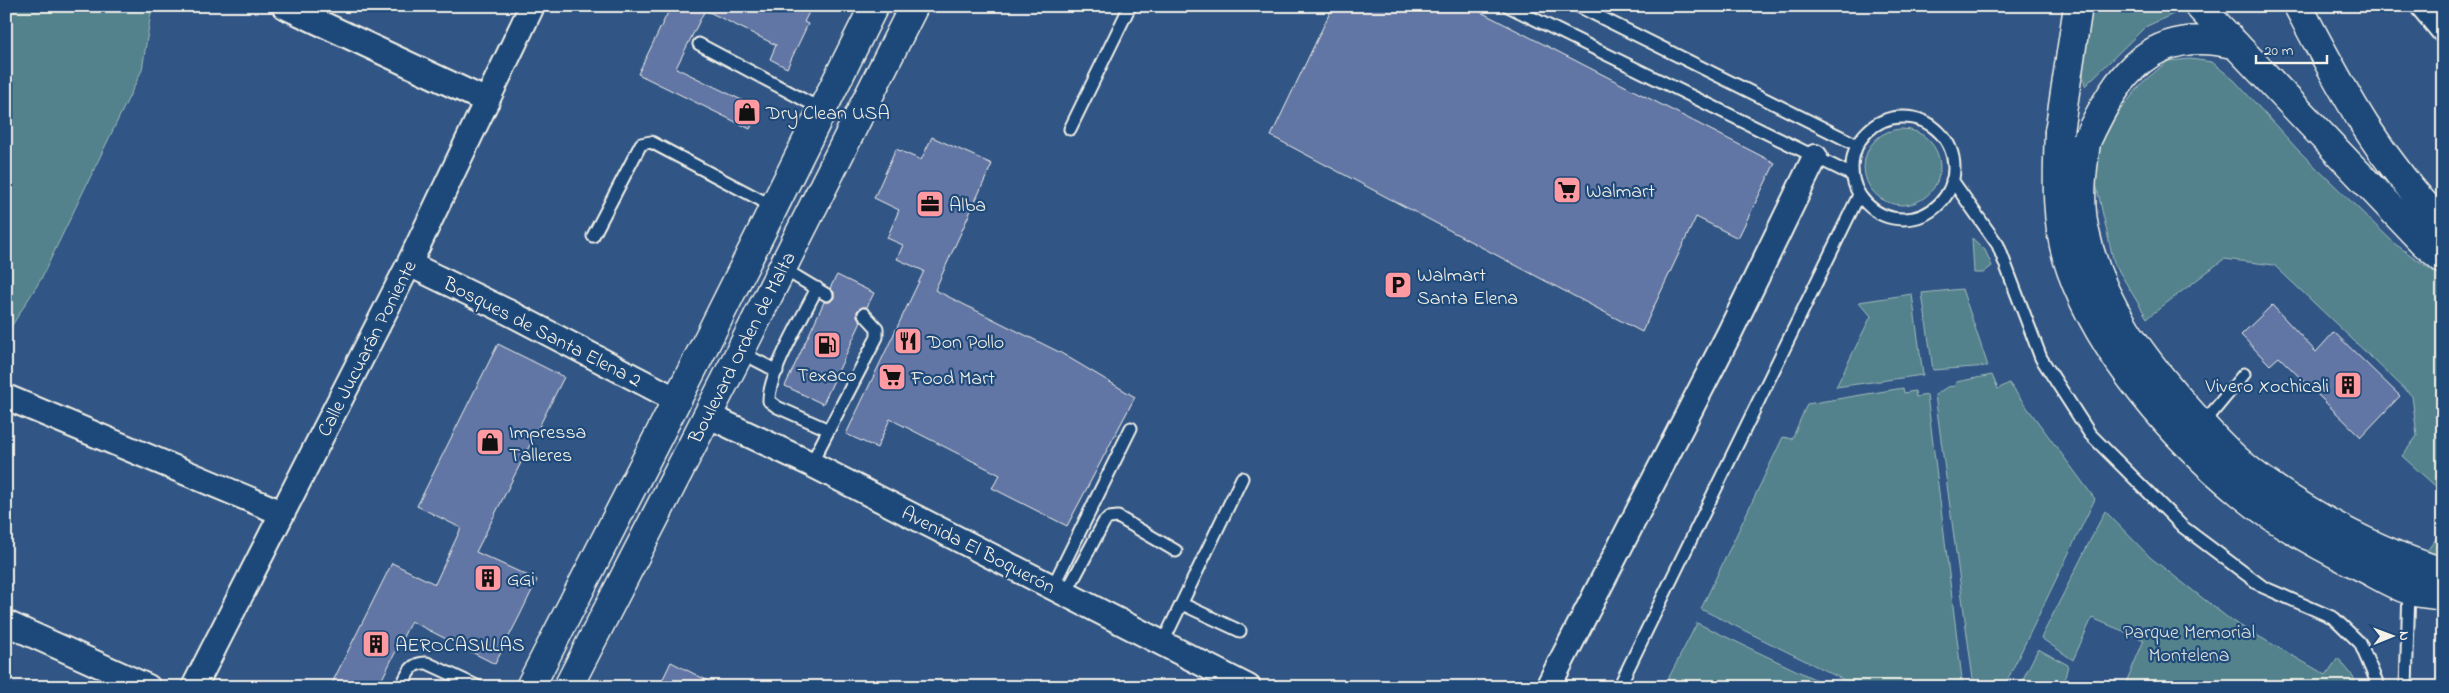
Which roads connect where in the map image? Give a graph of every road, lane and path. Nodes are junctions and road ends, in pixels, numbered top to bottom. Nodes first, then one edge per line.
1 (284, 6) edge
2 (532, 6) edge
3 (874, 6) edge
4 (914, 6) edge
5 (1130, 6) edge
6 (1508, 6) edge
7 (1578, 6) edge
8 (2078, 6) edge
9 (2199, 6) edge
10 (2298, 6) edge
11 (2423, 6) edge
12 (2443, 30) edge
13 (699, 44) dead end
14 (2236, 45) junction
15 (487, 101) junction
16 (821, 109) junction
17 (1070, 129) dead end
18 (1857, 145) junction
19 (1815, 158) junction
20 (1852, 175) junction
21 (1952, 180) junction
22 (2068, 184) junction
23 (1859, 195) junction
24 (774, 207) junction
25 (2443, 224) edge
26 (593, 236) dead end
27 (2443, 259) edge
28 (409, 264) junction
29 (781, 268) junction
30 (864, 314) dead end
31 (740, 352) junction
32 (777, 371) junction
33 (2244, 374) dead end
34 (6, 397) edge
35 (677, 400) junction
36 (707, 415) junction
37 (2202, 426) junction
38 (1131, 428) dead end
39 (829, 430) junction
40 (811, 464) junction
41 (1242, 478) dead end
42 (282, 514) junction
43 (1176, 551) dead end
44 (2443, 572) edge
45 (1060, 589) junction
46 (2409, 590) junction
47 (2443, 596) edge
48 (1182, 604) junction
49 (6, 623) edge
50 (1240, 631) dead end
51 (1163, 642) junction
52 (148, 687) edge
53 (194, 687) edge
54 (402, 687) edge
55 (479, 687) edge
56 (530, 687) edge
57 (568, 687) edge
58 (1248, 687) edge
59 (1548, 687) edge
60 (1619, 687) edge
61 (2378, 687) edge
62 (2406, 687) edge

1 - 15 street
2 - 15 street, Calle Jucuarán Poniente
3 - 16 main road, Boulevard Orden de Malta
4 - 29 main road, Boulevard Orden de Malta
5 - 17 lane
6 - 19 lane
7 - 18 lane
8 - 22 main road
9 - 14 main road
10 - 25 main road
11 - 12 street
13 - 16 lane
14 - 22 main road
14 - 27 main road
15 - 28 street, Calle Jucuarán Poniente
16 - 24 main road, Boulevard Orden de Malta
18 - 20 lane
18 - 21 lane
19 - 20 lane
19 - 59 street
20 - 23 lane
21 - 23 lane
21 - 61 lane
22 - 37 main road
22 - 46 main road
23 - 60 lane
24 - 26 lane
24 - 35 main road, Boulevard Orden de Malta
28 - 35 street, Bosques de Santa Elena 2
28 - 42 street, Calle Jucuarán Poniente
29 - 31 main road, Boulevard Orden de Malta
29 - 32 lane
30 - 39 lane
31 - 32 lane
31 - 36 main road, Boulevard Orden de Malta
32 - 39 lane
33 - 37 lane
34 - 42 street
35 - 56 main road, Boulevard Orden de Malta
36 - 40 street, Avenida El Boquerón
36 - 57 main road, Boulevard Orden de Malta
37 - 44 main road
38 - 45 lane
39 - 40 lane
40 - 45 street, Avenida El Boquerón
41 - 48 lane
42 - 53 street, Calle Jucuarán Poniente
43 - 45 lane
45 - 51 street, Avenida El Boquerón
46 - 47 main road
46 - 62 lane
48 - 50 lane
48 - 51 lane
49 - 52 street
51 - 58 street, Avenida El Boquerón
54 - 55 lane

